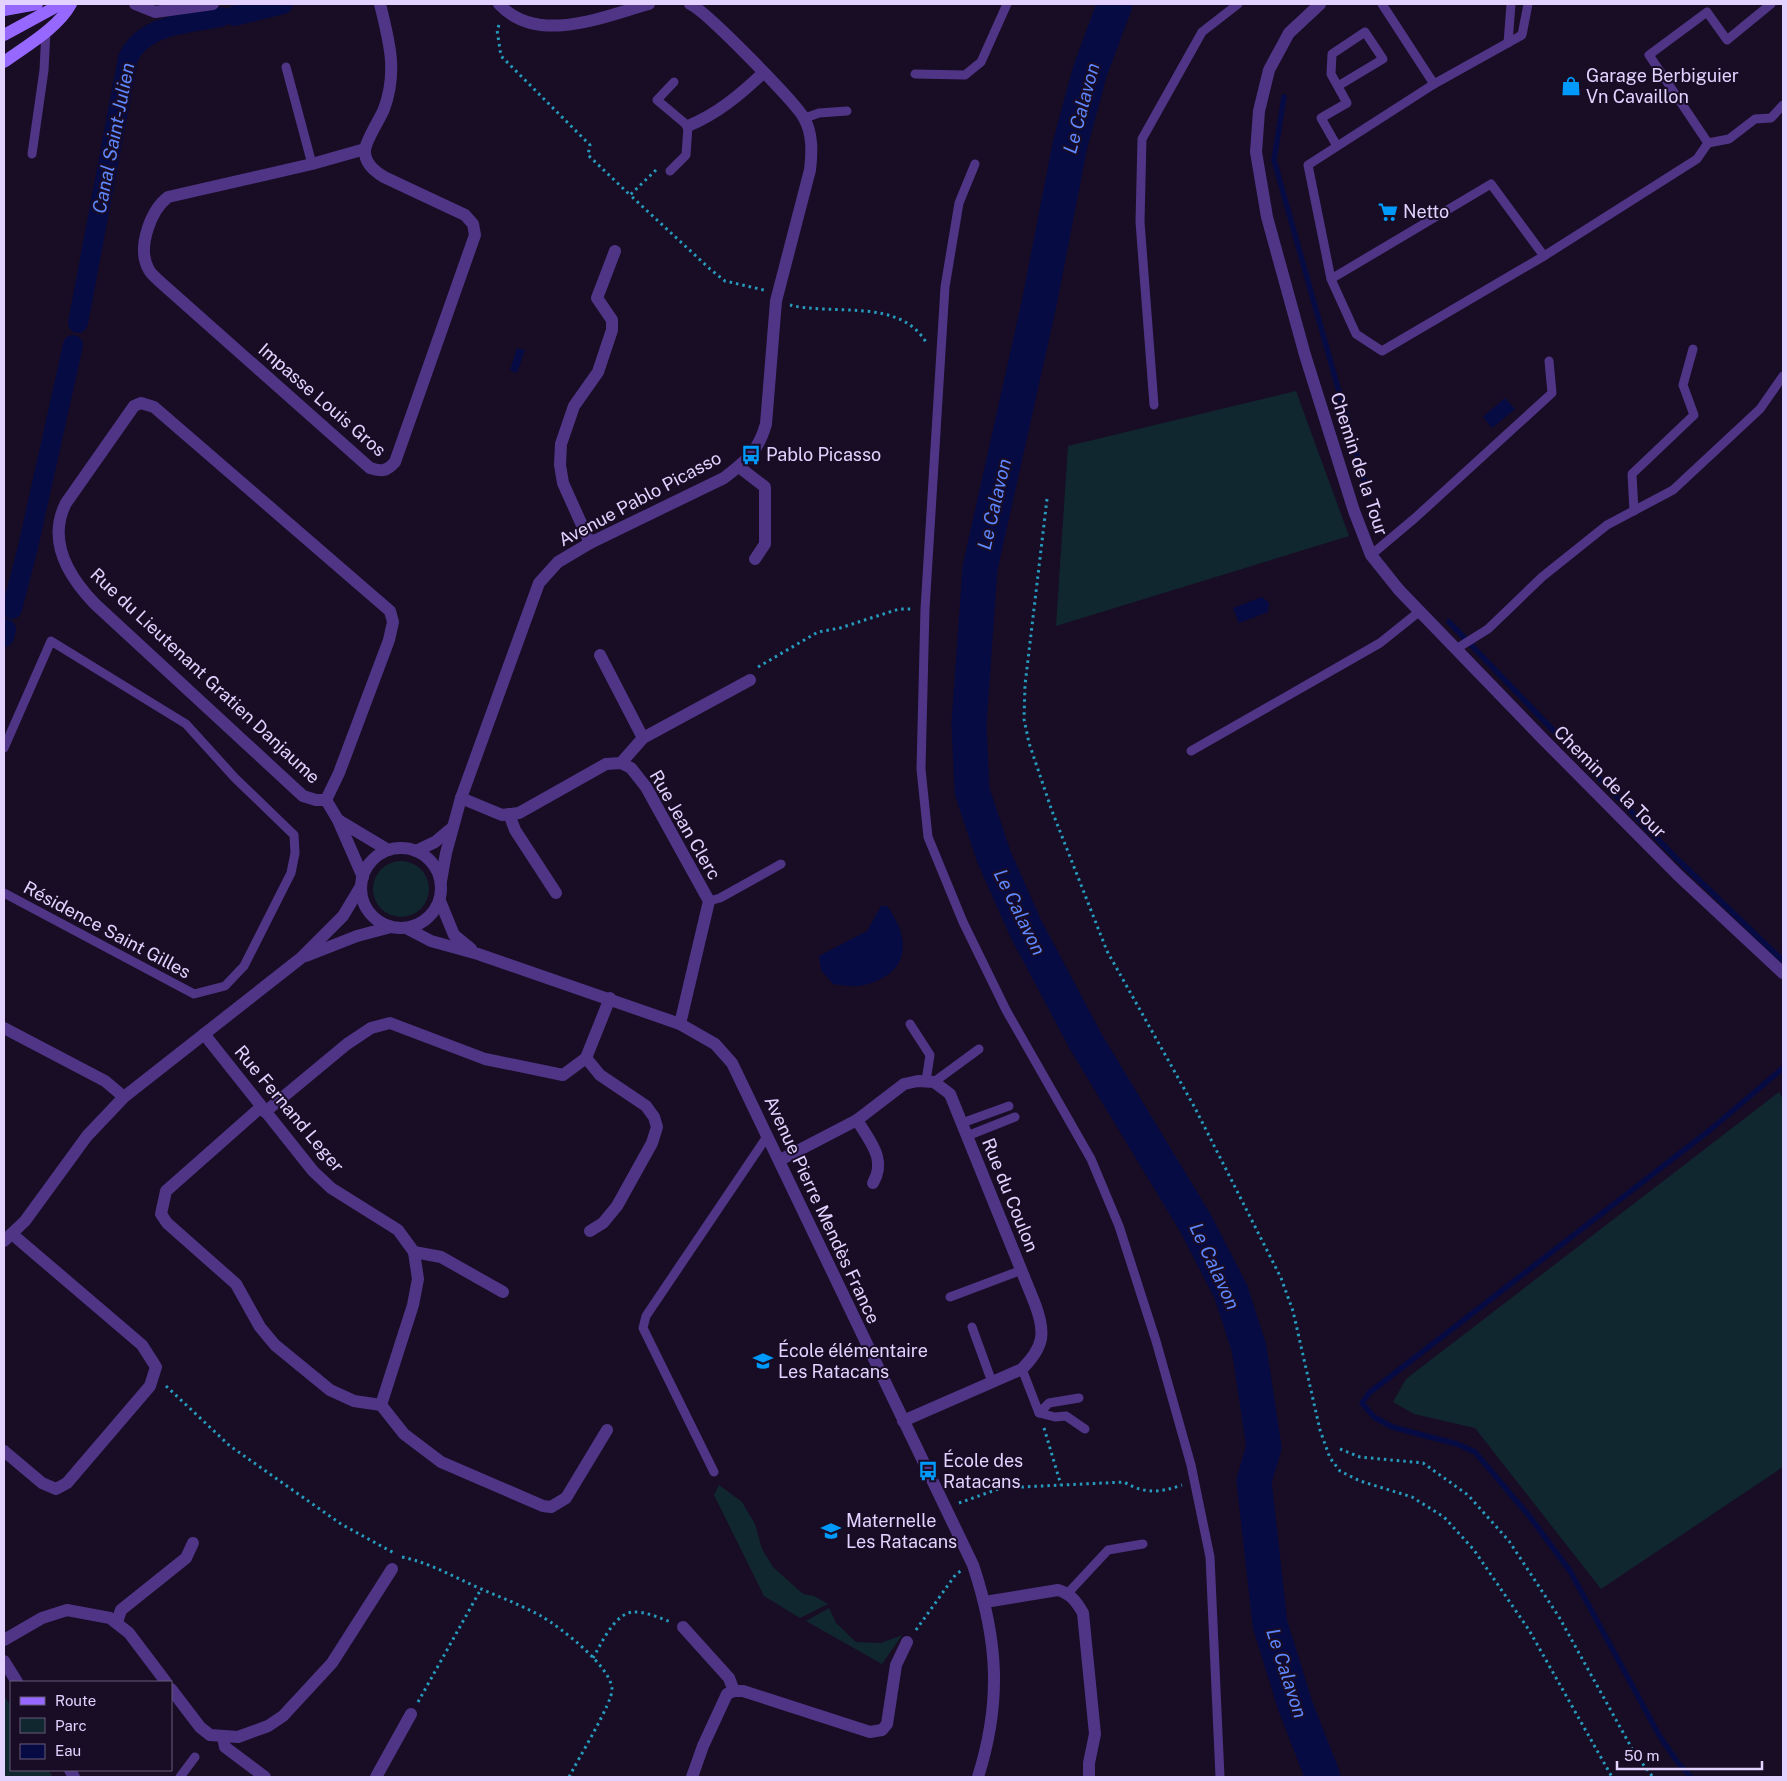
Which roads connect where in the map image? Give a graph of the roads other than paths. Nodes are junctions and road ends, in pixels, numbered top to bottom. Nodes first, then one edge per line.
1 (37, 4) edge
2 (61, 4) edge
3 (71, 4) edge
4 (135, 4) edge
5 (213, 4) edge
6 (380, 4) edge
7 (650, 4) edge
8 (694, 4) edge
9 (1007, 4) edge
10 (1238, 4) edge
11 (1320, 4) edge
12 (1382, 4) edge
13 (1510, 4) edge
14 (1528, 4) edge
15 (1771, 4) edge
16 (501, 6) edge
17 (4, 10) edge
18 (46, 31) junction
19 (4, 35) edge
20 (1508, 43) junction
21 (4, 62) edge
22 (286, 67) dead end
23 (763, 73) junction
24 (915, 74) dead end
25 (674, 82) dead end
26 (1434, 84) junction
27 (1338, 86) junction
28 (1783, 106) edge
29 (846, 111) dead end
30 (804, 118) junction
31 (688, 126) junction
32 (1708, 143) junction
33 (1337, 146) junction
34 (365, 149) junction
35 (32, 154) dead end
36 (312, 164) junction
37 (975, 164) dead end
38 (670, 171) dead end
39 (615, 251) dead end
40 (1544, 256) junction
41 (1331, 279) junction
42 (1693, 349) dead end
43 (1549, 361) dead end
44 (1783, 376) edge
45 (1154, 405) dead end
46 (739, 466) junction
47 (1634, 511) junction
48 (590, 543) junction
49 (1371, 555) junction
50 (755, 559) dead end
51 (1420, 611) junction
52 (1456, 649) junction
53 (600, 655) dead end
54 (750, 680) road end
55 (644, 738) junction
56 (4, 748) edge
57 (1191, 751) dead end
58 (621, 763) junction
59 (461, 798) junction
60 (326, 800) junction
61 (509, 814) junction
62 (338, 820) junction
63 (453, 827) junction
64 (388, 850) junction
65 (416, 851) junction
66 (781, 864) dead end
67 (441, 881) junction
68 (362, 882) junction
69 (4, 893) edge
70 (556, 893) dead end
71 (440, 901) junction
72 (709, 901) junction
73 (391, 927) junction
74 (406, 928) junction
75 (478, 954) junction
76 (301, 958) junction
77 (1783, 973) edge
78 (610, 998) junction
79 (680, 1024) junction
80 (910, 1024) dead end
81 (4, 1028) edge
82 (204, 1034) junction
83 (979, 1049) dead end
84 (586, 1058) junction
85 (930, 1082) junction
86 (124, 1096) junction
87 (1009, 1106) dead end
88 (263, 1109) junction
89 (1015, 1117) dead end
90 (858, 1120) junction
91 (962, 1123) junction
92 (768, 1136) junction
93 (967, 1136) junction
94 (780, 1160) junction
95 (873, 1183) dead end
96 (590, 1231) dead end
97 (8, 1238) edge
98 (414, 1252) junction
99 (1022, 1270) junction
100 (503, 1292) dead end
101 (950, 1297) dead end
102 (972, 1327) dead end
103 (1022, 1370) junction
104 (992, 1382) junction
105 (1078, 1398) dead end
106 (382, 1405) junction
107 (1039, 1413) junction
108 (903, 1421) junction
109 (1085, 1429) dead end
110 (607, 1430) dead end
111 (4, 1451) edge
112 (714, 1472) dead end
113 (193, 1543) dead end
114 (1143, 1544) dead end
115 (392, 1569) dead end
116 (1068, 1593) junction
117 (985, 1602) junction
118 (117, 1622) junction
119 (683, 1627) road end
120 (4, 1640) edge
121 (907, 1642) road end
122 (4, 1661) edge
123 (16, 1681) edge
124 (165, 1681) edge
125 (172, 1690) edge
126 (734, 1691) junction
127 (411, 1714) road end
128 (223, 1738) junction
129 (194, 1757) dead end
130 (180, 1777) edge
131 (265, 1777) edge
132 (376, 1777) edge
133 (692, 1777) edge
134 (978, 1777) edge
135 (1089, 1777) edge
136 (1220, 1777) edge

1 - 17 main road
2 - 19 main road
3 - 18 main road
4 - 5 street
6 - 34 street
7 - 16 street
8 - 23 street, Avenue Pablo Picasso
9 - 24 lane
10 - 45 lane
11 - 49 street, Chemin de la Tour
12 - 26 lane
13 - 20 lane
14 - 20 lane
15 - 32 lane
18 - 21 main road
18 - 35 lane
20 - 26 lane
22 - 36 lane
23 - 30 street, Avenue Pablo Picasso
23 - 31 street
25 - 31 lane
26 - 33 lane
27 - 27 lane
27 - 33 lane
28 - 32 lane
29 - 30 lane
30 - 46 street, Avenue Pablo Picasso
31 - 38 lane
32 - 40 lane
33 - 41 lane
34 - 36 street, Impasse Louis Gros
34 - 36 street, Impasse Louis Gros
37 - 136 lane
39 - 48 street
40 - 41 lane
40 - 41 lane
42 - 47 lane
43 - 49 lane
44 - 47 lane
46 - 48 street, Avenue Pablo Picasso
46 - 50 street
47 - 52 lane
48 - 59 street, Avenue Pablo Picasso
49 - 51 street, Chemin de la Tour
51 - 52 street, Chemin de la Tour
51 - 57 lane
52 - 77 street, Chemin de la Tour
53 - 55 street
54 - 55 street
55 - 58 street
56 - 69 lane, Résidence Saint Gilles
58 - 61 street
58 - 72 street, Rue Jean Clerc
59 - 61 street
59 - 63 street, Avenue Pablo Picasso
60 - 60 street, Rue du Lieutenant Gratien Danjaume
60 - 62 street
61 - 70 street
62 - 64 street
62 - 68 street
63 - 65 street
63 - 67 street, Avenue Pablo Picasso
64 - 65 street
64 - 68 street
65 - 67 street
66 - 72 lane
67 - 71 street
68 - 73 street
68 - 76 street
71 - 74 street
71 - 75 street, Avenue Pierre Mendès France
72 - 79 street, Rue Jean Clerc
73 - 74 street
73 - 76 street
74 - 75 street, Avenue Pierre Mendès France
75 - 78 street, Avenue Pierre Mendès France
76 - 82 street
78 - 79 street, Avenue Pierre Mendès France
78 - 84 street
79 - 92 street, Avenue Pierre Mendès France
80 - 85 lane
81 - 86 street
82 - 86 street
82 - 88 street, Rue Fernand Leger
83 - 85 lane
84 - 88 street
84 - 96 street
85 - 90 street
85 - 91 street, Rue du Coulon
86 - 97 street
87 - 91 lane
88 - 98 street, Rue Fernand Leger
88 - 106 street
89 - 93 lane
90 - 94 street
90 - 95 street
91 - 93 street, Rue du Coulon
92 - 94 street, Avenue Pierre Mendès France
92 - 112 lane
93 - 99 street, Rue du Coulon
94 - 108 street, Avenue Pierre Mendès France
97 - 111 street
98 - 100 street
98 - 106 street, Rue Fernand Leger
99 - 101 lane
99 - 103 street, Rue du Coulon
102 - 104 lane
103 - 104 street, Rue du Coulon
103 - 107 lane
104 - 108 street, Rue du Coulon
105 - 107 lane
106 - 110 street
107 - 109 lane
108 - 117 street, Avenue Pierre Mendès France
113 - 118 street
114 - 116 lane
115 - 128 street
116 - 117 street
116 - 135 street
117 - 134 street, Avenue Pierre Mendès France
118 - 120 street
118 - 124 street
119 - 126 street
121 - 126 street
122 - 123 street
125 - 128 street
126 - 133 street
127 - 132 street
128 - 131 street
129 - 130 lane

